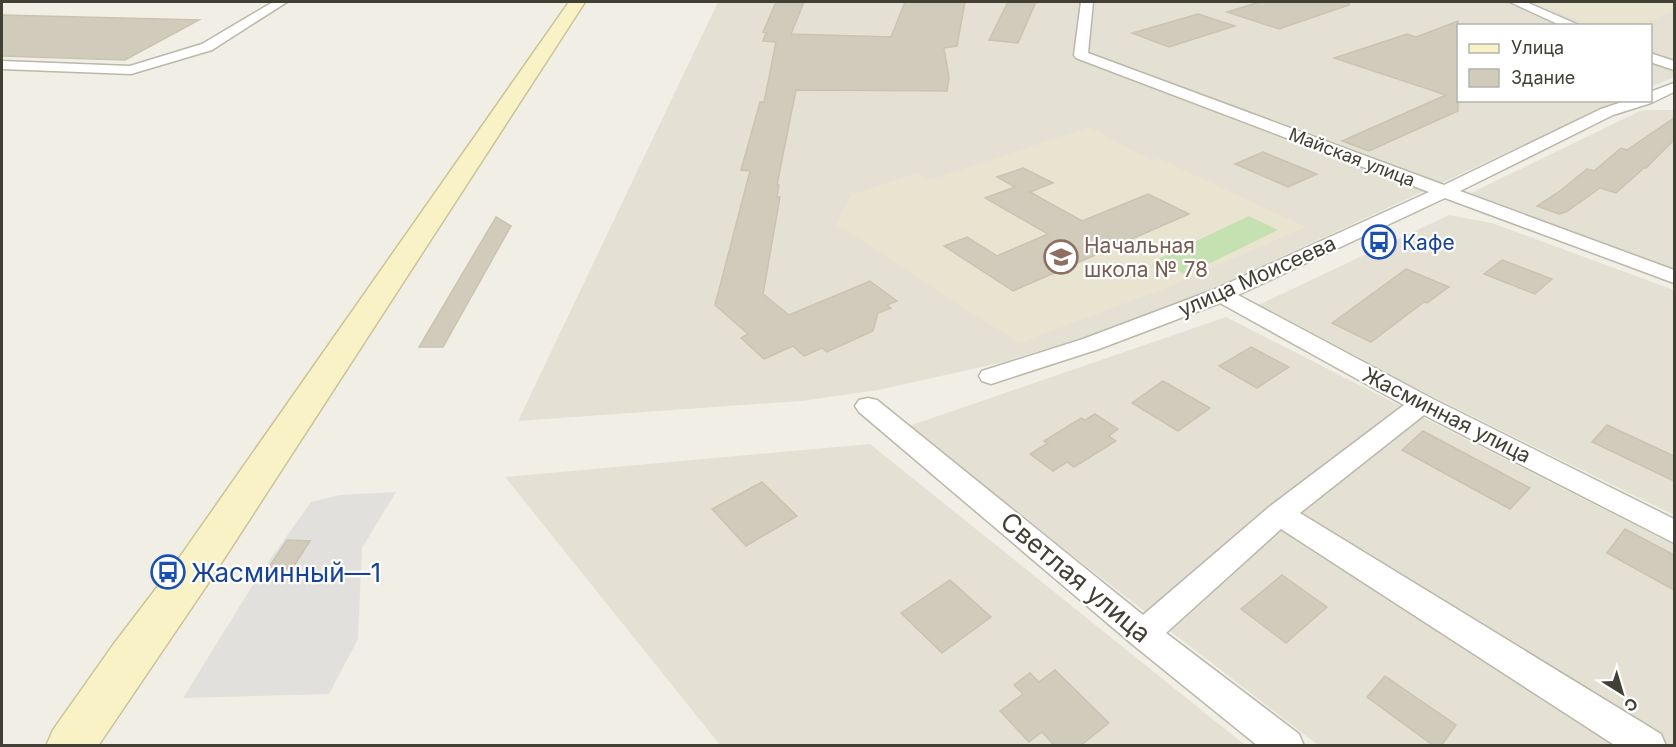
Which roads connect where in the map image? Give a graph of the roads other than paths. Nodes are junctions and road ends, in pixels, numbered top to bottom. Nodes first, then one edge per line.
1 (281, 2) edge
2 (577, 2) edge
3 (1087, 2) edge
4 (1516, 2) edge
5 (1570, 24) edge
6 (1652, 58) edge
7 (2, 65) edge
8 (1674, 66) edge
9 (1674, 87) edge
10 (1652, 98) edge
11 (1652, 98) edge
12 (1674, 99) edge
13 (1638, 102) edge
14 (1443, 192) junction
15 (1674, 277) edge
16 (1221, 295) junction
17 (991, 376) dead end
18 (1422, 404) junction
19 (868, 406) dead end
20 (1279, 514) junction
21 (1674, 532) edge
22 (1143, 634) junction
23 (70, 746) edge
24 (1286, 746) edge
25 (1648, 746) edge

1 - 7 street
2 - 23 main road
3 - 14 street, Майская улица
4 - 5 street
6 - 8 street
9 - 10 street, улица Моисеева
11 - 12 street
13 - 14 street, улица Моисеева
14 - 15 street, Майская улица
14 - 16 street, улица Моисеева
16 - 17 street, улица Моисеева
16 - 18 street, Жасминная улица
18 - 20 street
18 - 21 street, Жасминная улица
19 - 22 street, Светлая улица
20 - 22 street
20 - 25 street
22 - 24 street, Светлая улица

